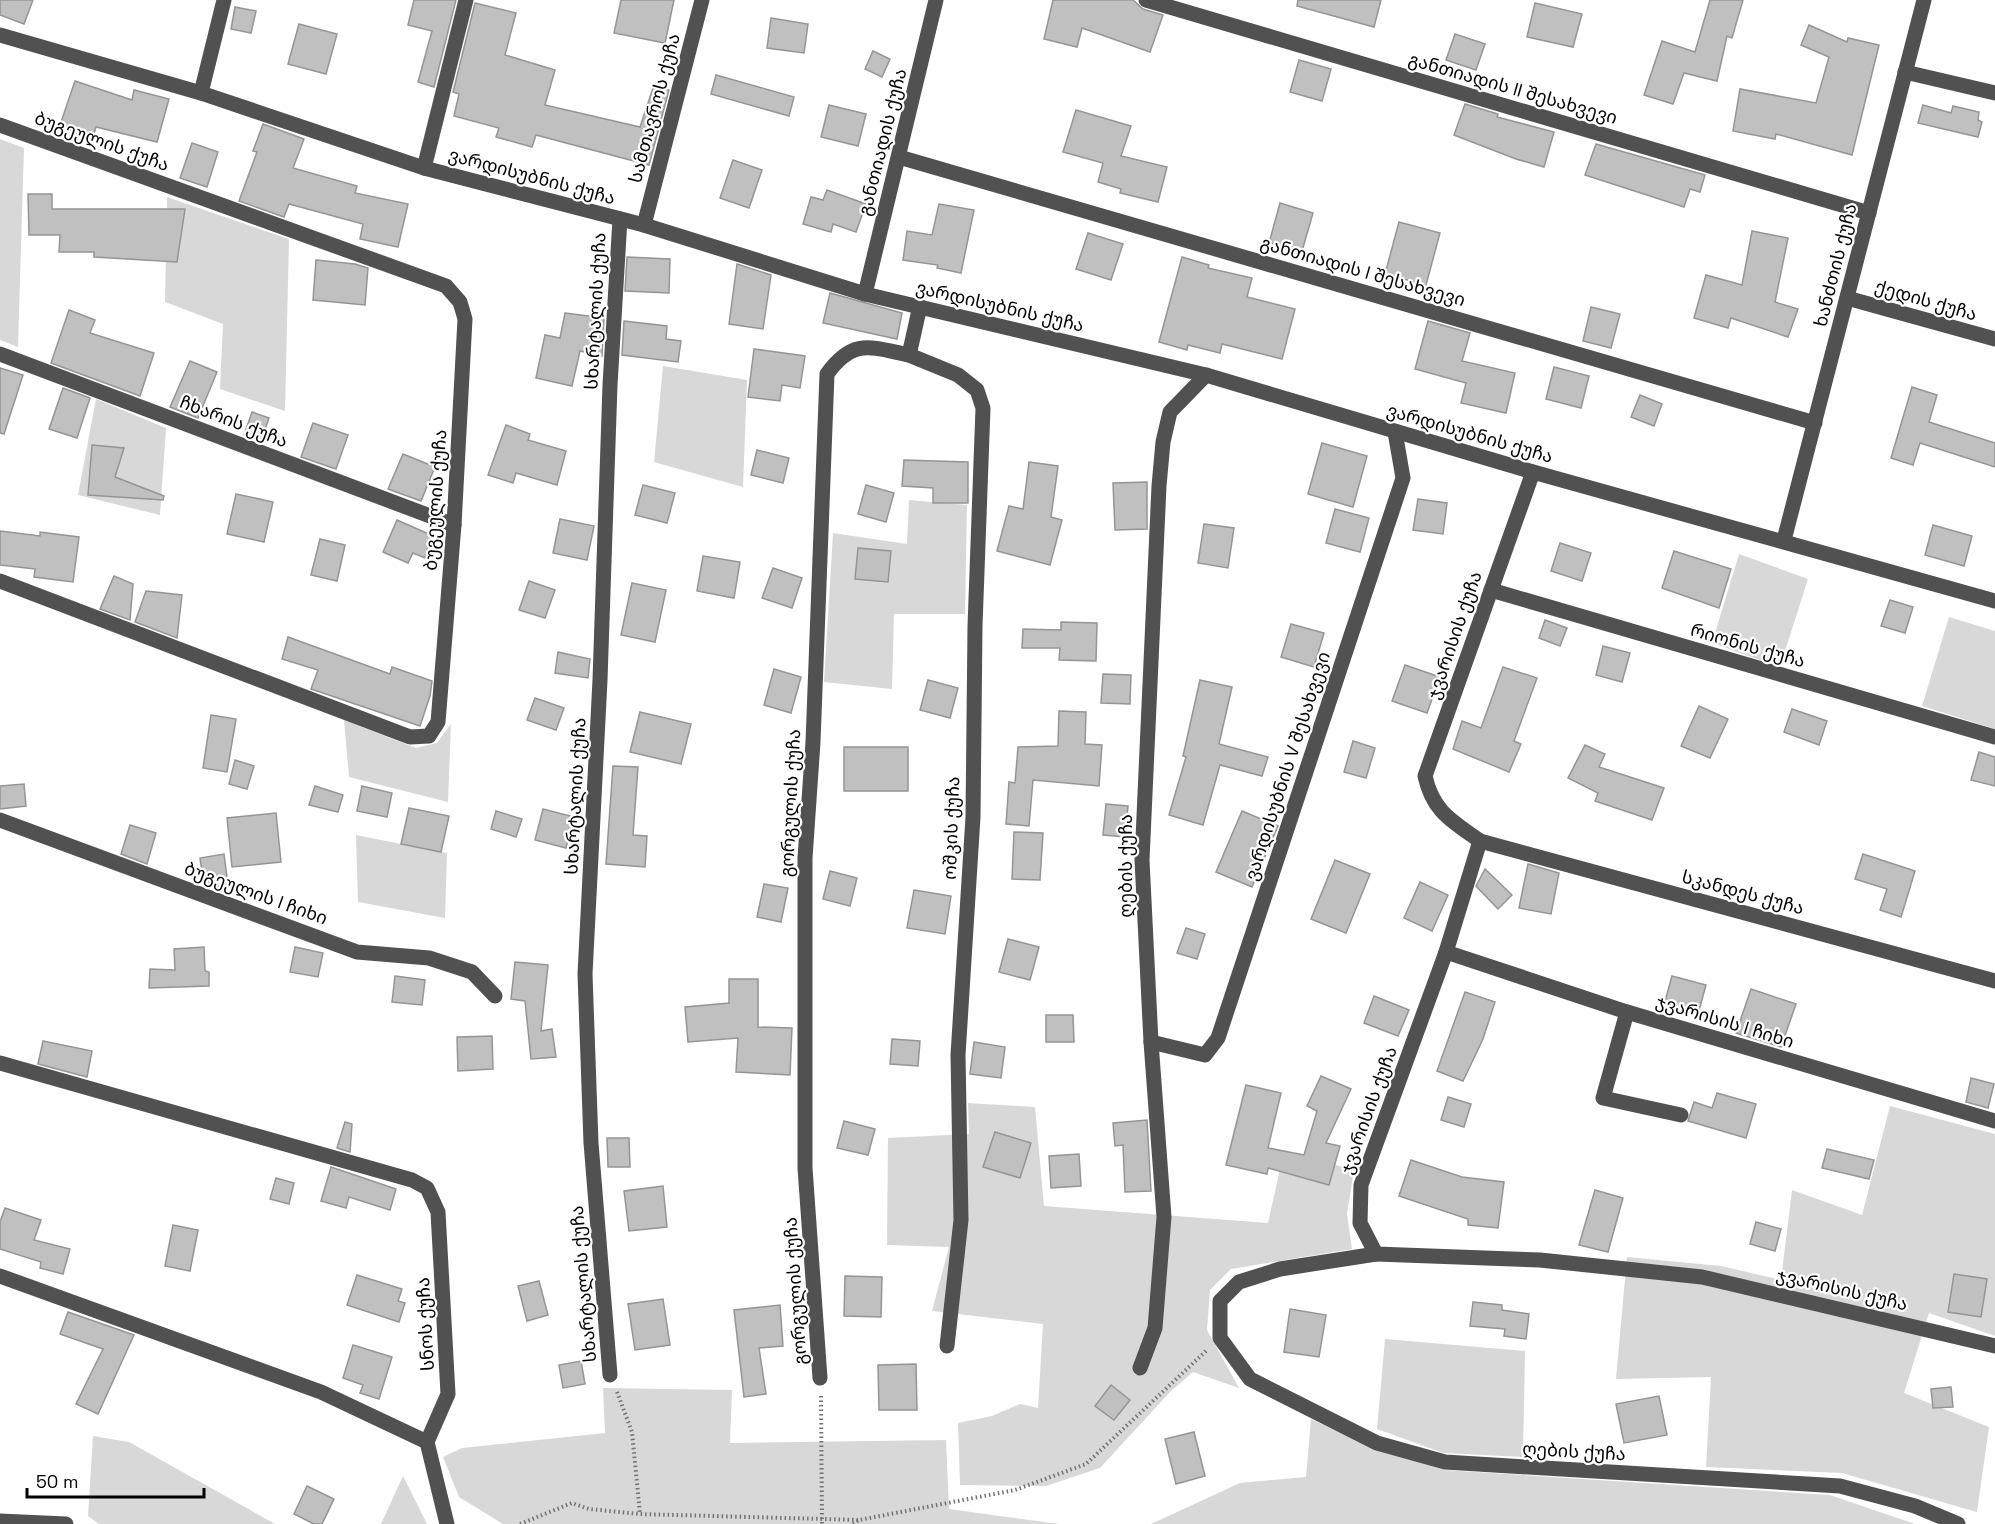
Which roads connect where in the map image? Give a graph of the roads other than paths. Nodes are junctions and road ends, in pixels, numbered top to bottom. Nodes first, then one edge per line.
1 (224, 0) edge
2 (466, 0) edge
3 (702, 0) edge
4 (936, 0) edge
5 (1146, 0) edge
6 (1923, 0) edge
7 (0, 35) edge
8 (1905, 72) junction
9 (201, 93) junction
10 (1995, 93) edge
11 (0, 125) edge
12 (899, 157) junction
13 (424, 168) junction
14 (1869, 213) junction
15 (620, 219) junction
16 (644, 225) junction
17 (865, 294) junction
18 (1847, 298) junction
19 (920, 306) junction
20 (1995, 339) edge
21 (0, 354) edge
22 (909, 355) junction
23 (1206, 375) junction
24 (1815, 423) junction
25 (1395, 432) junction
26 (1533, 472) junction
27 (454, 525) junction
28 (1784, 540) junction
29 (0, 581) edge
30 (1491, 590) junction
31 (1995, 601) edge
32 (1995, 737) edge
33 (0, 819) edge
34 (1480, 841) junction
35 (1446, 952) junction
36 (1995, 981) edge
37 (495, 996) dead end
38 (1627, 1012) junction
39 (1151, 1042) junction
40 (0, 1063) edge
41 (1681, 1115) dead end
42 (1995, 1121) edge
43 (1376, 1254) junction
44 (0, 1276) edge
45 (947, 1346) dead end
46 (1995, 1346) edge
47 (1140, 1368) dead end
48 (610, 1375) road end
49 (820, 1378) road end
50 (427, 1442) junction
51 (0, 1521) edge
52 (66, 1524) edge
53 (447, 1524) edge
54 (1958, 1524) edge

1 - 9 street
2 - 13 street
3 - 16 street, სამთავროს ქუჩა
4 - 12 street, განთიადის ქუჩა
5 - 14 street, განთიადის II შესახვევი
6 - 8 street, ხანძთის ქუჩა
7 - 9 street, ვარდისუბნის ქუჩა
8 - 10 street
8 - 14 street, ხანძთის ქუჩა
9 - 13 street, ვარდისუბნის ქუჩა
11 - 27 street, ბუგეულის ქუჩა
12 - 17 street, განთიადის ქუჩა
12 - 24 street, განთიადის I შესახვევი
13 - 15 street, ვარდისუბნის ქუჩა
14 - 18 street, ხანძთის ქუჩა
15 - 16 street, ვარდისუბნის ქუჩა
15 - 48 street, სხარტალის ქუჩა
16 - 17 street, ვარდისუბნის ქუჩა
17 - 19 street, ვარდისუბნის ქუჩა
18 - 20 street, ქედის ქუჩა
18 - 24 street, ხანძთის ქუჩა
19 - 22 street
19 - 23 street, ვარდისუბნის ქუჩა
21 - 27 street, ჩხარის ქუჩა
22 - 45 street, ოშკის ქუჩა
22 - 49 street, გორგულის ქუჩა
23 - 25 street, ვარდისუბნის ქუჩა
23 - 39 street, ღების ქუჩა
24 - 28 street, ხანძთის ქუჩა
25 - 26 street, ვარდისუბნის ქუჩა
25 - 39 street, ვარდისუბნის V შესახვევი
26 - 28 street, ვარდისუბნის ქუჩა
26 - 30 street, ჯვარისის ქუჩა
27 - 29 street, ბუგეულის ქუჩა
28 - 31 street, ვარდისუბნის ქუჩა
30 - 32 street, რიონის ქუჩა
30 - 34 street, ჯვარისის ქუჩა
33 - 37 street, ბუგეულის I ჩიხი
34 - 35 street, ჯვარისის ქუჩა
34 - 36 street, სკანდეს ქუჩა
35 - 38 street, ჯვარისის I ჩიხი
35 - 43 street, ჯვარისის ქუჩა
38 - 41 street
38 - 42 street, ჯვარისის I ჩიხი
39 - 47 street, ღების ქუჩა
40 - 50 street, სნოს ქუჩა
43 - 46 street, ჯვარისის ქუჩა
43 - 54 street, ღების ქუჩა
44 - 50 street
50 - 53 street
51 - 52 street

